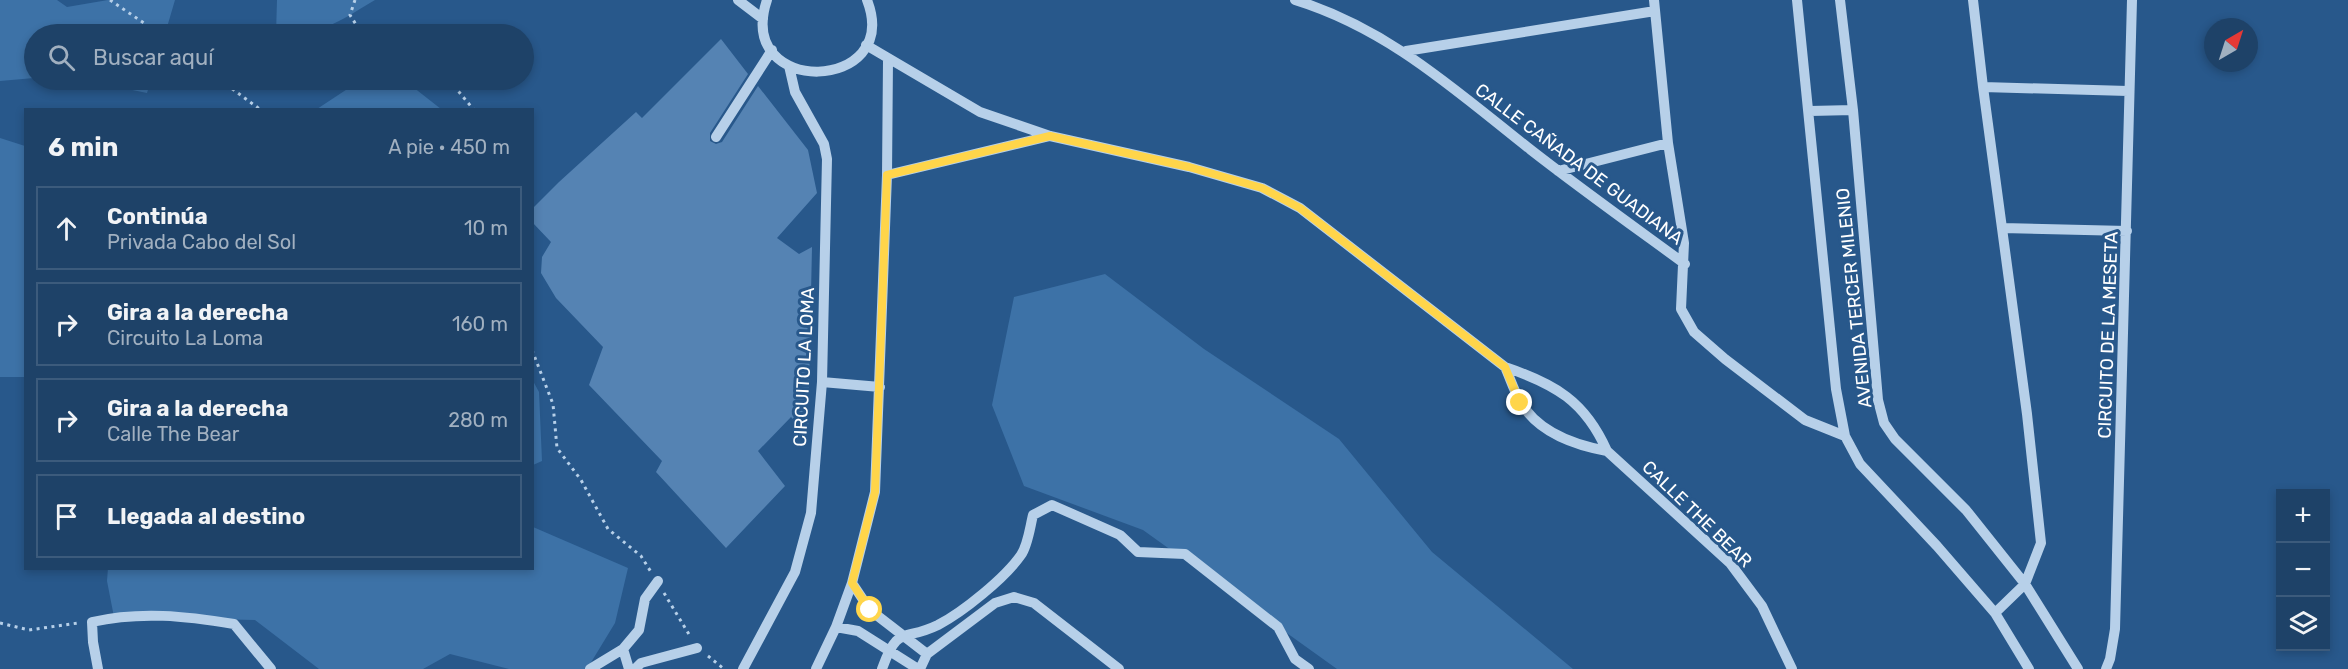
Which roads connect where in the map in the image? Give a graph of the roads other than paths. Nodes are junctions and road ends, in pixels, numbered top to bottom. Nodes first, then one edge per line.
1 (738, 0) edge
2 (767, 0) edge
3 (867, 0) edge
4 (1295, 0) edge
5 (1797, 0) edge
6 (1840, 0) edge
7 (1973, 0) edge
8 (2132, 0) edge
9 (1654, 5) edge
10 (763, 19) junction
11 (866, 45) junction
12 (772, 50) junction
13 (1406, 51) junction
14 (888, 60) junction
15 (789, 66) junction
16 (1983, 87) junction
17 (2128, 91) junction
18 (1853, 110) junction
19 (1810, 111) junction
20 (1050, 136) junction
21 (716, 137) dead end
22 (1668, 143) junction
23 (1558, 171) junction
24 (887, 175) junction
25 (2002, 228) junction
26 (2127, 231) junction
27 (1684, 264) junction
28 (1505, 367) junction
29 (822, 382) junction
30 (880, 387) junction
31 (1845, 436) junction
32 (1607, 451) junction
33 (658, 581) road end
34 (852, 583) junction
35 (2025, 584) junction
36 (1995, 613) junction
37 (836, 627) junction
38 (899, 635) junction
39 (697, 648) road end
40 (623, 649) junction
41 (888, 650) junction
42 (927, 654) junction
43 (744, 667) edge
44 (98, 669) edge
45 (271, 669) edge
46 (590, 669) edge
47 (629, 669) edge
48 (635, 669) edge
49 (816, 669) edge
50 (882, 669) edge
51 (919, 669) edge
52 (1119, 669) edge
53 (1309, 669) edge
54 (1792, 669) edge
55 (2029, 669) edge
56 (2078, 669) edge
57 (2106, 669) edge

1 - 10 street
2 - 10 street
3 - 11 street
4 - 13 street, CALLE CAÑADA DE GUADIANA
5 - 19 street, AVENIDA TERCER MILENIO
6 - 18 street, AVENIDA TERCER MILENIO
7 - 16 street
8 - 17 street, CIRCUITO DE LA MESETA
9 - 13 street
9 - 22 street
10 - 12 street
11 - 14 street, CALLE THE BEAR
11 - 15 street
12 - 15 street
12 - 21 street
13 - 23 street, CALLE CAÑADA DE GUADIANA
14 - 20 street, CALLE THE BEAR
14 - 24 street
15 - 29 street, CIRCUITO LA LOMA
16 - 17 street
16 - 25 street
17 - 26 street, CIRCUITO DE LA MESETA
18 - 19 street
18 - 35 street, AVENIDA TERCER MILENIO
19 - 31 street, AVENIDA TERCER MILENIO
20 - 24 street, CALLE THE BEAR
20 - 28 street, CALLE THE BEAR
22 - 23 street
22 - 27 street
23 - 27 street, CALLE CAÑADA DE GUADIANA
24 - 30 street
25 - 26 street
25 - 35 street
26 - 57 street, CIRCUITO DE LA MESETA
27 - 31 street, CALLE CAÑADA DE GUADIANA
28 - 32 street, CALLE THE BEAR
28 - 32 street, CALLE THE BEAR
29 - 30 street
29 - 43 street, CIRCUITO LA LOMA
30 - 34 street
31 - 36 street, AVENIDA TERCER MILENIO
32 - 54 street, CALLE THE BEAR
33 - 40 street
34 - 37 street
34 - 38 street
35 - 36 street
35 - 56 street, AVENIDA TERCER MILENIO
36 - 55 street, AVENIDA TERCER MILENIO
37 - 41 street
37 - 49 street
38 - 41 street
38 - 42 street
38 - 53 street
39 - 48 street
40 - 46 street
40 - 47 street
41 - 50 street
41 - 51 street
42 - 51 street
42 - 52 street
44 - 45 street

